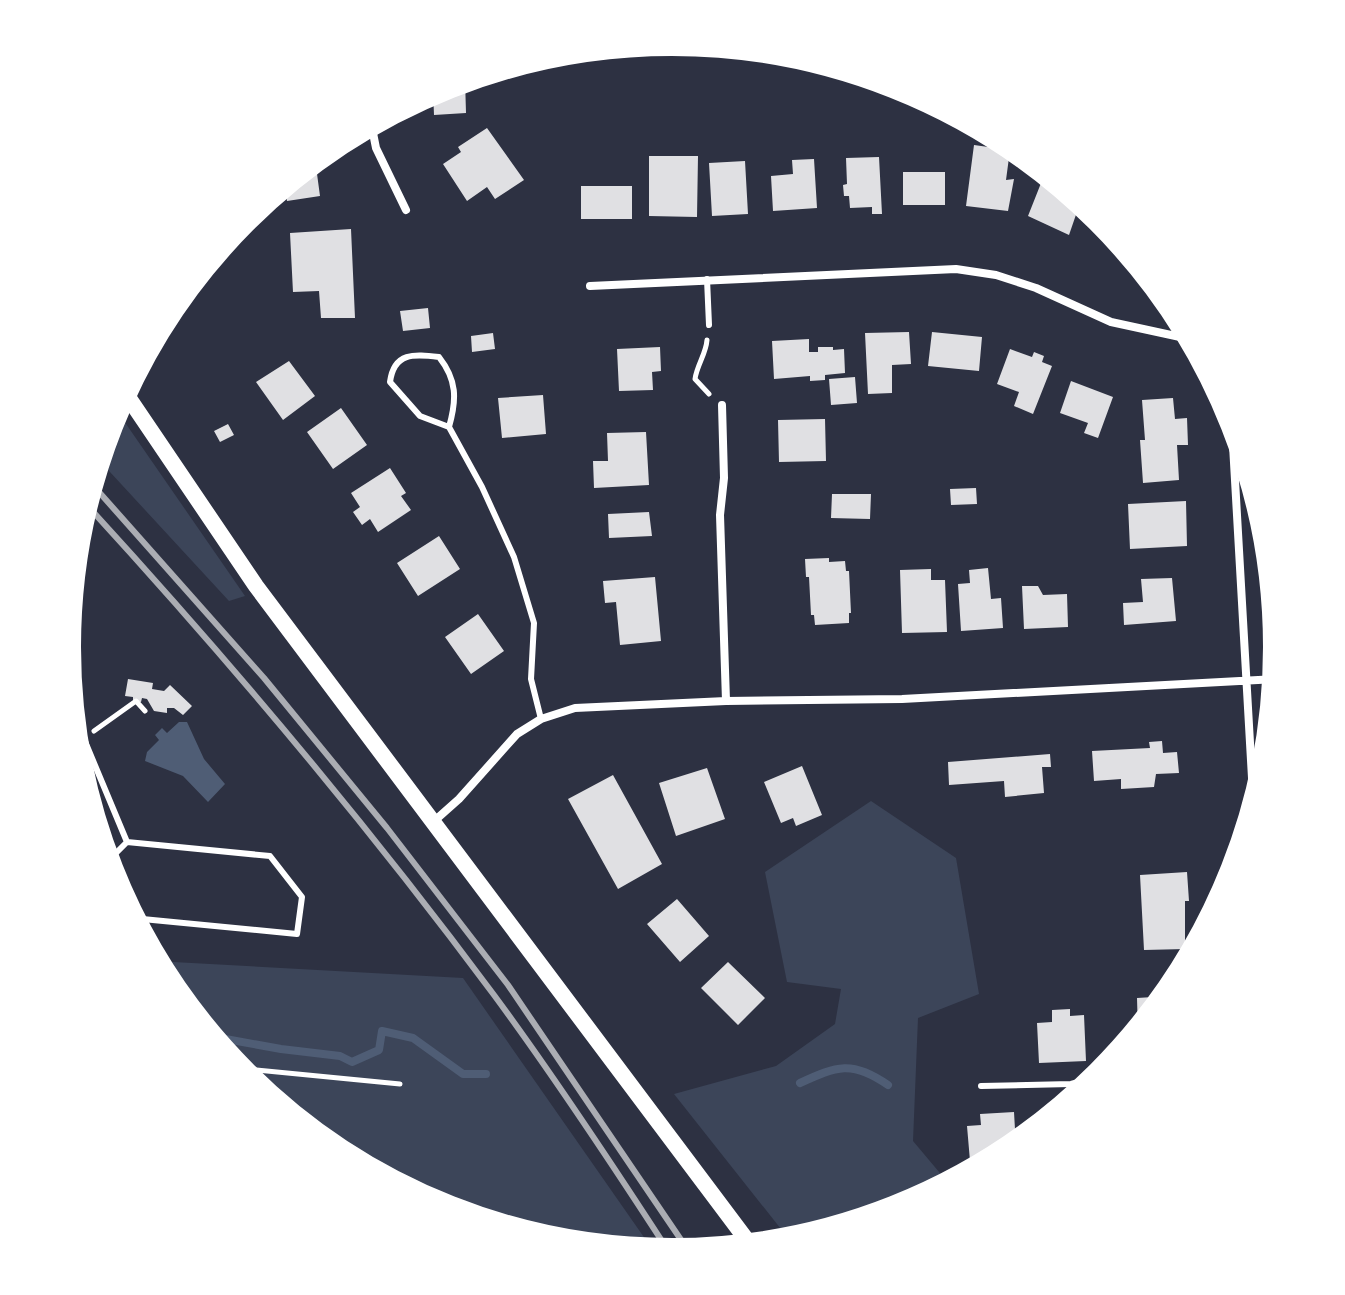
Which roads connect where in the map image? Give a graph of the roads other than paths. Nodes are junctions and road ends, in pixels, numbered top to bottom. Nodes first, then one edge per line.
1 (374, 136) edge
2 (406, 210) dead end
3 (707, 279) junction
4 (590, 286) dead end
5 (709, 325) road end
6 (1177, 336) edge
7 (132, 403) edge
8 (722, 405) road end
9 (449, 427) junction
10 (1233, 452) edge
11 (1265, 680) edge
12 (1245, 681) junction
13 (726, 701) junction
14 (541, 719) junction
15 (88, 748) edge
16 (1252, 777) edge
17 (432, 823) junction
18 (127, 842) junction
19 (116, 853) edge
20 (145, 919) edge
21 (1076, 1083) edge
22 (981, 1086) dead end
23 (744, 1237) edge

1 - 2 street
3 - 4 street
3 - 5 lane
3 - 6 street
7 - 17 main road
8 - 13 street
9 - 9 lane
9 - 14 lane
10 - 12 street
11 - 12 street
12 - 13 street
12 - 16 street
13 - 14 street
14 - 17 street
15 - 18 lane
17 - 23 main road
18 - 19 lane
18 - 20 lane
21 - 22 lane

